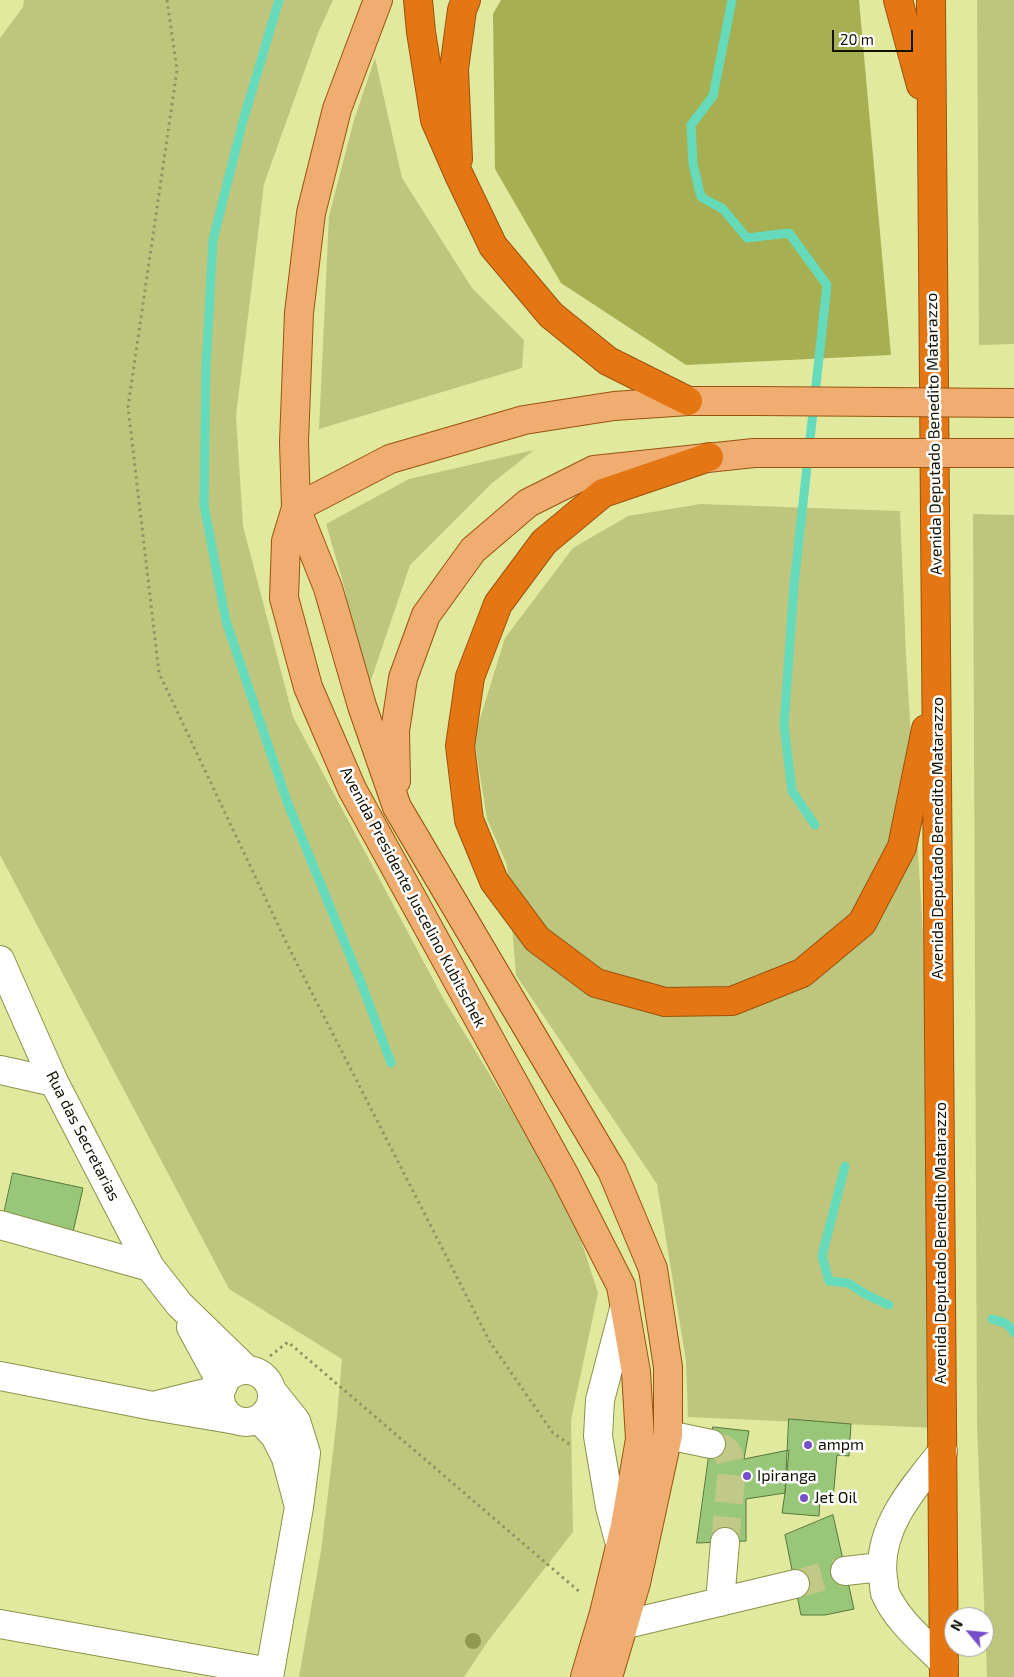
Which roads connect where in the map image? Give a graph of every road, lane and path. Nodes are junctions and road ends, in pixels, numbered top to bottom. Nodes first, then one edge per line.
1 (167, 0) edge
2 (378, 0) edge
3 (418, 0) edge
4 (466, 0) edge
5 (898, 0) edge
6 (931, 0) edge
7 (931, 120) junction
8 (459, 176) junction
9 (688, 401) junction
10 (1014, 403) edge
11 (1014, 453) edge
12 (709, 457) junction
13 (296, 508) junction
14 (937, 676) junction
15 (397, 807) junction
16 (0, 960) edge
17 (0, 1070) edge
18 (54, 1082) junction
19 (0, 1226) edge
20 (150, 1267) junction
21 (179, 1304) junction
22 (624, 1309) junction
23 (0, 1376) edge
24 (258, 1377) junction
25 (222, 1388) junction
26 (153, 1406) junction
27 (247, 1419) junction
28 (668, 1435) junction
29 (711, 1444) tunnel mouth
30 (943, 1451) junction
31 (602, 1465) junction
32 (299, 1507) junction
33 (725, 1542) tunnel mouth
34 (620, 1544) junction
35 (881, 1567) junction
36 (845, 1571) tunnel mouth
37 (795, 1584) tunnel mouth
38 (720, 1602) junction
39 (614, 1619) junction
40 (0, 1624) edge
41 (944, 1670) edge
42 (269, 1674) edge
43 (585, 1677) edge
44 (608, 1677) edge

1 - 31 path
2 - 13 main road
3 - 8 highway
4 - 8 highway
5 - 7 highway
6 - 7 highway, Avenida Deputado Benedito Matarazzo
7 - 14 highway, Avenida Deputado Benedito Matarazzo
8 - 9 highway
9 - 10 main road, bridge
9 - 13 main road
11 - 12 main road, bridge
12 - 14 highway
12 - 15 main road
13 - 15 main road, Avenida Presidente Juscelino Kubitschek
13 - 22 main road, Avenida Presidente Juscelino Kubitschek
14 - 30 highway, Avenida Deputado Benedito Matarazzo
15 - 28 main road, Avenida Presidente Juscelino Kubitschek
16 - 18 street, Rua das Secretarias
17 - 18 street
18 - 20 street, Rua das Secretarias
19 - 20 street
20 - 21 street, Rua das Secretarias
21 - 24 street, Rua das Secretarias
21 - 25 street, Rua das Secretarias
22 - 31 street
22 - 34 main road, Avenida Presidente Juscelino Kubitschek
23 - 26 street
24 - 25 street
24 - 27 street
24 - 32 street, Rua das Secretarias
24 - 39 path
25 - 26 street
25 - 27 street
26 - 27 street
27 - 32 street
28 - 29 street
28 - 39 main road, Avenida Presidente Juscelino Kubitschek
30 - 35 street
30 - 41 highway, Avenida Deputado Benedito Matarazzo
31 - 34 street
32 - 42 street, Rua das Secretarias
33 - 38 street
34 - 39 main road, Avenida Presidente Juscelino Kubitschek
35 - 36 street
35 - 41 street
37 - 38 street
38 - 39 street
39 - 43 main road, Avenida Presidente Juscelino Kubitschek
39 - 44 main road, Avenida Presidente Juscelino Kubitschek
40 - 42 street

